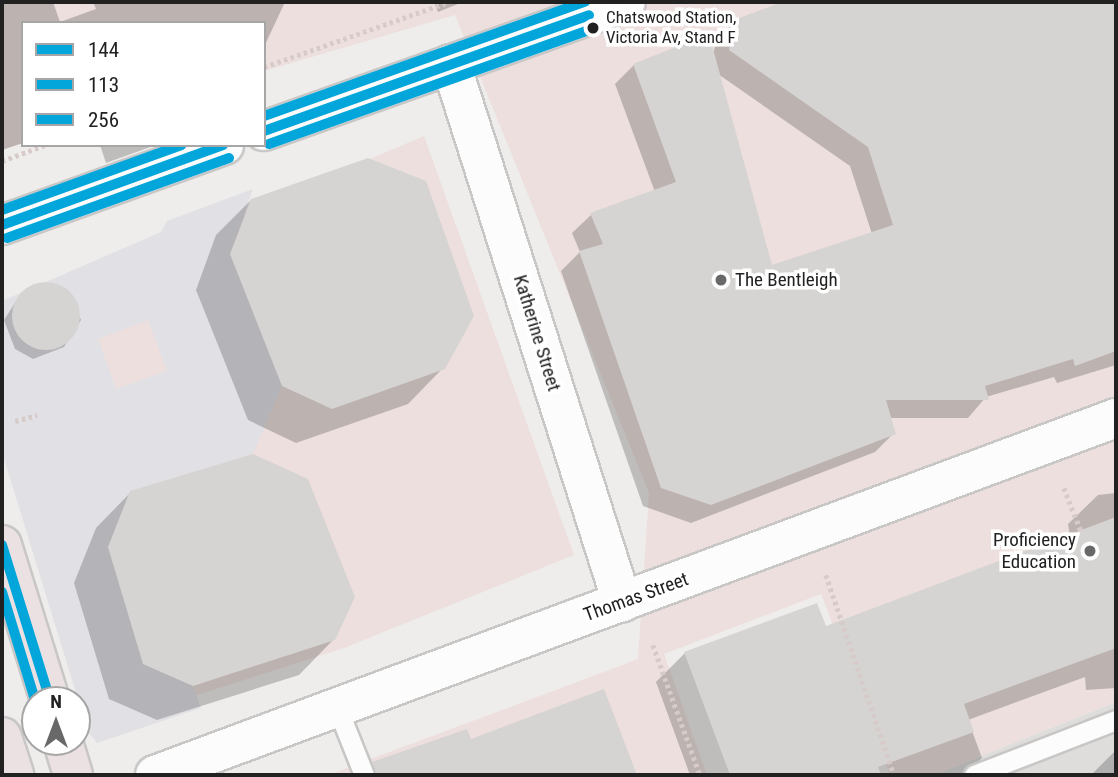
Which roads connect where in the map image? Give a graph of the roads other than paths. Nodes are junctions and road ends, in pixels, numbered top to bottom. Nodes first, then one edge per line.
1 (626, 2) edge
2 (451, 64) junction
3 (266, 130) edge
4 (218, 147) edge
5 (2, 225) edge
6 (1116, 418) edge
7 (2, 545) edge
8 (622, 602) junction
9 (46, 686) edge
10 (337, 708) junction
11 (1116, 720) edge
12 (2, 737) edge
13 (67, 756) edge
14 (14, 775) edge
15 (73, 775) edge
16 (155, 775) edge
17 (363, 775) edge
18 (974, 775) edge

1 - 2 street
2 - 3 street
2 - 8 street, Katherine Street
4 - 5 street
6 - 8 street, Thomas Street
7 - 9 highway
8 - 10 street, Thomas Street
10 - 16 street, Thomas Street
10 - 17 lane
11 - 18 lane
12 - 14 highway
13 - 15 highway

